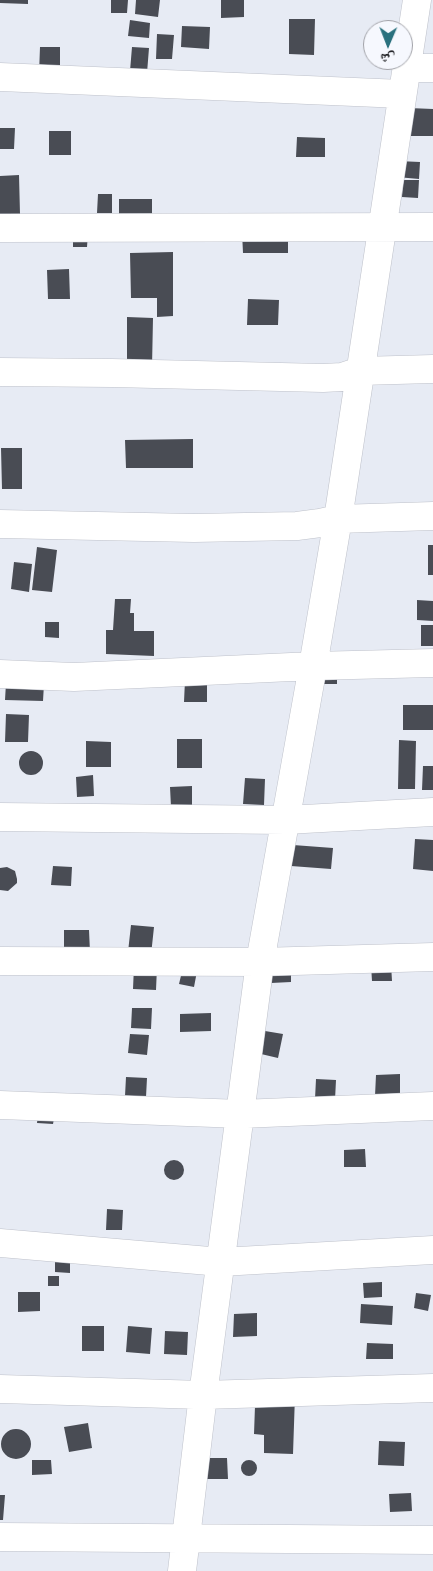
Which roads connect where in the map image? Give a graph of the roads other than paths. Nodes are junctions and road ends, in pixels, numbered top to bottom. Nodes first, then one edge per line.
1 (417, 0) edge
2 (433, 68) edge
3 (0, 77) edge
4 (404, 81) junction
5 (433, 227) edge
6 (0, 228) edge
7 (382, 228) junction
8 (433, 369) edge
9 (360, 371) junction
10 (0, 372) edge
11 (433, 516) edge
12 (338, 519) junction
13 (0, 524) edge
14 (433, 663) edge
15 (314, 666) junction
16 (0, 674) edge
17 (433, 812) edge
18 (0, 817) edge
19 (286, 820) junction
20 (433, 957) edge
21 (0, 962) edge
22 (260, 962) junction
23 (0, 1105) edge
24 (433, 1106) edge
25 (241, 1114) junction
26 (0, 1243) edge
27 (433, 1250) edge
28 (221, 1262) junction
29 (433, 1388) edge
30 (0, 1389) edge
31 (203, 1395) junction
32 (0, 1537) edge
33 (186, 1539) junction
34 (433, 1540) edge
35 (182, 1571) edge

1 - 4 street
2 - 4 street
3 - 4 street
4 - 7 street
5 - 7 street
6 - 7 street
7 - 9 street
8 - 9 street
9 - 10 street
9 - 12 street
11 - 12 street
12 - 13 street
12 - 15 street
14 - 15 street
15 - 16 street
15 - 19 street
17 - 19 street
18 - 19 street
19 - 22 street
20 - 22 street
21 - 22 street
22 - 25 street
23 - 25 street
24 - 25 street
25 - 28 street
26 - 28 street
27 - 28 street
28 - 31 street
29 - 31 street
30 - 31 street
31 - 33 street
32 - 33 street
33 - 34 street
33 - 35 street

